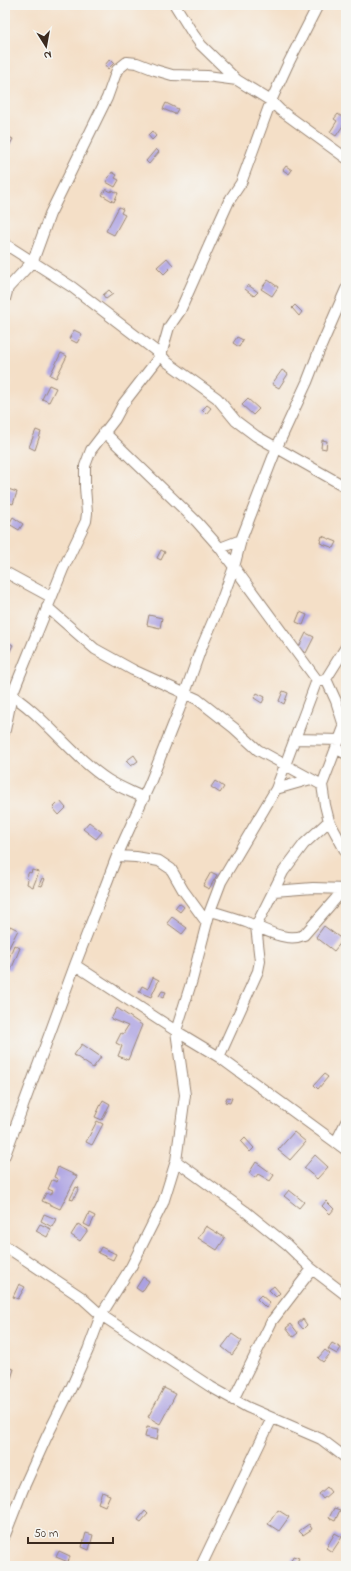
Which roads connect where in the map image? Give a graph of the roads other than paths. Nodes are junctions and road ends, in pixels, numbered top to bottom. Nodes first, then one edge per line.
1 (175, 5) edge
2 (318, 5) edge
3 (237, 80) junction
4 (271, 101) junction
5 (346, 158) edge
6 (5, 244) edge
7 (33, 261) junction
8 (346, 289) edge
9 (5, 299) edge
10 (161, 355) junction
11 (104, 432) junction
12 (277, 448) junction
13 (346, 487) edge
14 (241, 540) junction
15 (220, 548) junction
16 (234, 567) junction
17 (5, 572) edge
18 (49, 602) junction
19 (346, 647) edge
20 (322, 679) junction
21 (9, 693) edge
22 (184, 694) junction
23 (345, 724) edge
24 (5, 730) edge
25 (295, 740) junction
26 (341, 747) edge
27 (285, 765) junction
28 (311, 780) junction
29 (322, 785) junction
30 (276, 789) junction
31 (144, 798) junction
32 (329, 821) junction
33 (346, 852) edge
34 (117, 856) junction
35 (346, 888) edge
36 (274, 891) junction
37 (210, 911) junction
38 (207, 923) junction
39 (256, 926) junction
40 (75, 965) junction
41 (176, 1031) junction
42 (219, 1057) junction
43 (346, 1122) edge
44 (336, 1142) junction
45 (346, 1150) edge
46 (5, 1155) edge
47 (176, 1162) junction
48 (5, 1246) edge
49 (312, 1269) junction
50 (346, 1295) edge
51 (101, 1315) junction
52 (233, 1400) junction
53 (272, 1418) junction
54 (346, 1458) edge
55 (5, 1535) edge
56 (201, 1566) edge

1 - 3 street
2 - 4 street
3 - 4 street
3 - 7 street
4 - 5 street
4 - 10 street
6 - 7 street
7 - 9 street
7 - 10 street
8 - 12 street
10 - 11 street
10 - 12 street
11 - 15 street
11 - 18 street
12 - 13 street
12 - 14 street
14 - 15 street
14 - 16 street
15 - 16 street
16 - 20 street
16 - 22 street
17 - 18 street
18 - 21 street
18 - 22 street
19 - 20 street
20 - 23 street
20 - 25 street
21 - 24 street
21 - 31 street
22 - 27 street
22 - 31 street
23 - 26 street
25 - 26 street
25 - 27 street
26 - 29 street
27 - 28 street
27 - 30 street
28 - 29 street
28 - 30 street
29 - 32 street
30 - 37 street
31 - 34 street
32 - 33 street
32 - 36 street
34 - 38 street
34 - 40 street
35 - 36 street
35 - 39 street
36 - 39 street
37 - 38 street
37 - 39 street
38 - 41 street
39 - 42 street
40 - 41 street
40 - 46 street
41 - 42 street
41 - 47 street
42 - 44 street
43 - 44 street
44 - 45 street
47 - 49 street
47 - 51 street
48 - 51 street
49 - 50 street
49 - 52 street
51 - 52 street
51 - 55 street
52 - 53 street
53 - 54 street
53 - 56 street

